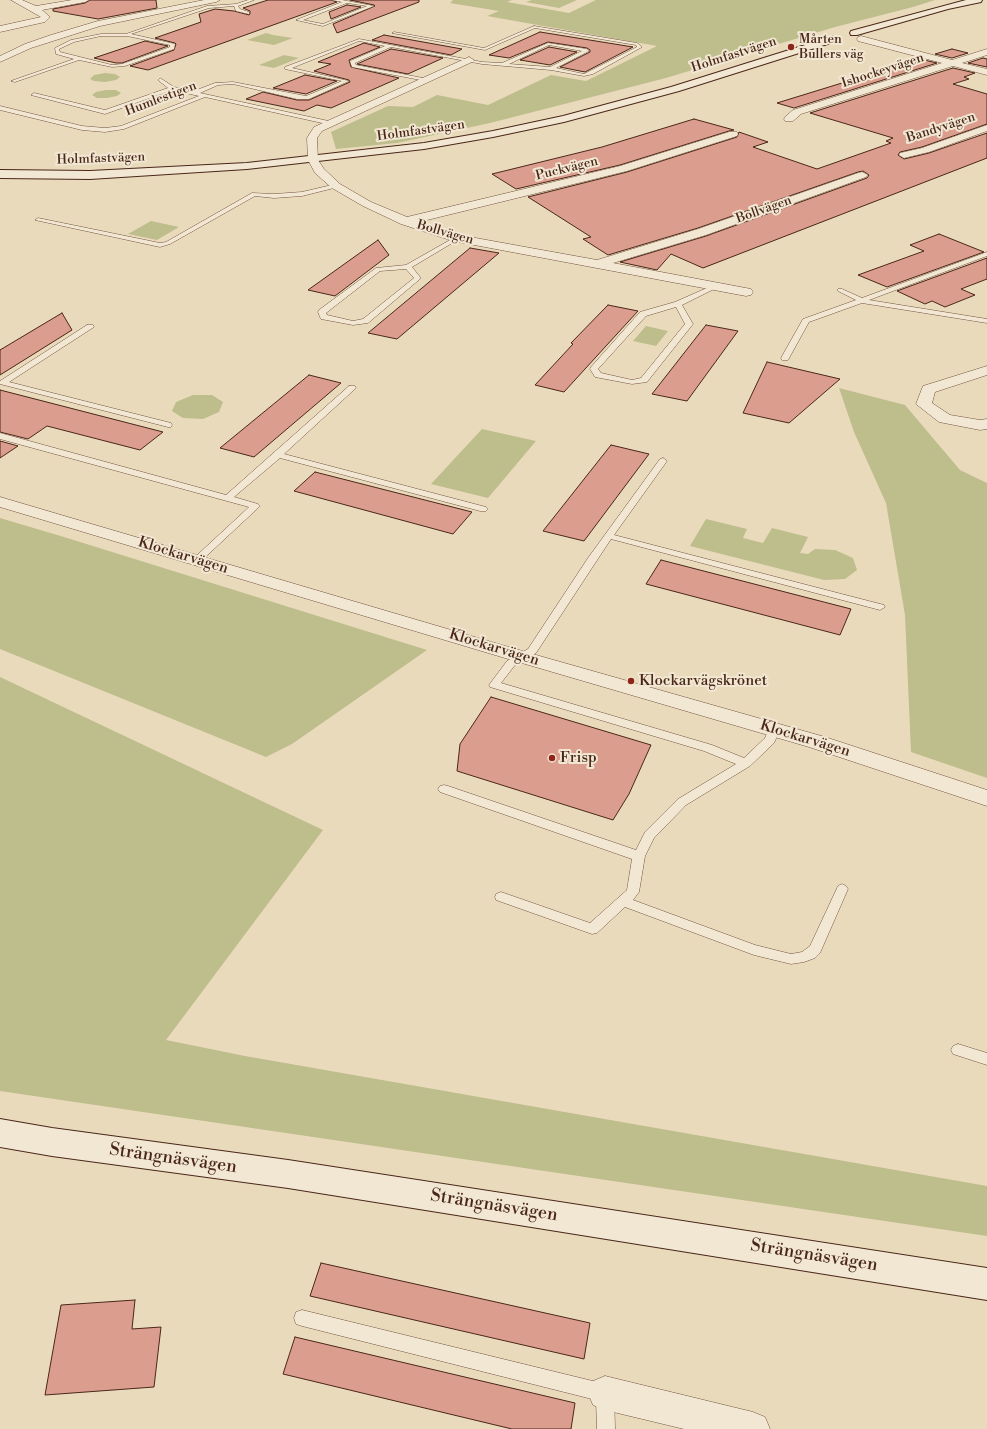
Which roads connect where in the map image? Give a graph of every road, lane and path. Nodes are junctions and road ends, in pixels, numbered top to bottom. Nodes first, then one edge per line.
1 (15, 0) edge
2 (85, 0) edge
3 (216, 0) edge
4 (252, 0) edge
5 (334, 0) edge
6 (978, 0) edge
7 (347, 2) junction
8 (236, 5) junction
9 (35, 10) junction
10 (247, 13) dead end
11 (0, 29) edge
12 (394, 33) dead end
13 (127, 35) junction
14 (857, 36) junction
15 (54, 37) junction
16 (841, 40) junction
17 (73, 41) junction
18 (391, 46) junction
19 (987, 52) edge
20 (0, 59) edge
21 (79, 59) junction
22 (469, 60) junction
23 (952, 63) junction
24 (503, 65) junction
25 (552, 69) junction
26 (987, 72) edge
27 (160, 79) dead end
28 (426, 80) junction
29 (14, 81) dead end
30 (172, 88) junction
31 (194, 93) junction
32 (34, 95) dead end
33 (205, 95) junction
34 (0, 108) edge
35 (789, 119) dead end
36 (331, 123) junction
37 (987, 128) edge
38 (733, 134) dead end
39 (904, 155) dead end
40 (313, 160) junction
41 (0, 174) edge
42 (862, 175) dead end
43 (336, 186) junction
44 (38, 220) dead end
45 (405, 221) junction
46 (457, 238) junction
47 (987, 254) edge
48 (596, 264) junction
49 (408, 266) junction
50 (716, 286) junction
51 (840, 290) dead end
52 (746, 292) dead end
53 (864, 301) junction
54 (678, 304) junction
55 (987, 321) edge
56 (90, 327) dead end
57 (785, 358) dead end
58 (987, 370) edge
59 (1, 384) edge
60 (352, 388) dead end
61 (987, 424) edge
62 (168, 425) dead end
63 (0, 436) edge
64 (278, 455) junction
65 (663, 461) dead end
66 (228, 498) junction
67 (0, 502) edge
68 (483, 509) dead end
69 (609, 536) junction
70 (197, 560) junction
71 (880, 607) dead end
72 (522, 657) junction
73 (774, 730) junction
74 (746, 763) junction
75 (444, 789) dead end
76 (987, 798) edge
77 (639, 856) junction
78 (842, 889) dead end
79 (501, 897) dead end
80 (623, 901) junction
81 (958, 1050) dead end
82 (987, 1059) edge
83 (0, 1133) edge
84 (987, 1284) edge
85 (302, 1318) dead end
86 (604, 1393) junction
87 (606, 1429) edge
88 (753, 1429) edge

1 - 9 street
2 - 9 street
3 - 15 street
4 - 8 lane
5 - 7 lane
6 - 14 street
7 - 7 lane
8 - 10 lane
8 - 13 lane
9 - 11 street
12 - 25 lane
13 - 17 lane
13 - 21 lane
14 - 16 street
14 - 16 street
14 - 23 street
15 - 17 lane
15 - 20 street
16 - 40 street, Holmfastvägen
17 - 21 lane
18 - 22 lane
18 - 28 lane
18 - 31 lane
19 - 23 street, Ishockeyvägen
21 - 29 lane
22 - 24 lane
22 - 28 street
23 - 26 street
23 - 35 street, Ishockeyvägen
24 - 25 lane
24 - 25 lane
27 - 30 lane
28 - 36 street
30 - 31 lane
30 - 32 lane
31 - 33 lane
33 - 34 lane, Humlestigen
33 - 36 lane, Humlestigen
36 - 40 street
37 - 39 street, Bandyvägen
38 - 45 street, Puckvägen
40 - 41 street, Holmfastvägen
40 - 43 street, Bollvägen
42 - 48 street, Bollvägen
43 - 44 lane
43 - 45 street, Bollvägen
45 - 46 street, Bollvägen
46 - 48 street, Bollvägen
46 - 49 lane
47 - 53 lane
48 - 50 street, Bollvägen
49 - 49 lane
50 - 52 street, Bollvägen
50 - 54 lane
51 - 53 lane
53 - 55 lane
53 - 57 lane
54 - 54 lane
56 - 59 lane
58 - 61 street
59 - 62 lane
60 - 64 lane
63 - 66 lane
64 - 66 lane
64 - 68 lane
65 - 69 lane
66 - 70 lane
67 - 70 street, Klockarvägen
69 - 71 lane
69 - 72 lane
70 - 72 street, Klockarvägen
72 - 73 street, Klockarvägen
72 - 74 lane
73 - 74 lane
73 - 76 street, Klockarvägen
74 - 77 lane
75 - 77 lane
77 - 80 lane
78 - 80 lane
79 - 80 lane
81 - 82 lane
83 - 84 street, Strängnäsvägen
85 - 86 lane
86 - 87 lane
86 - 88 street

